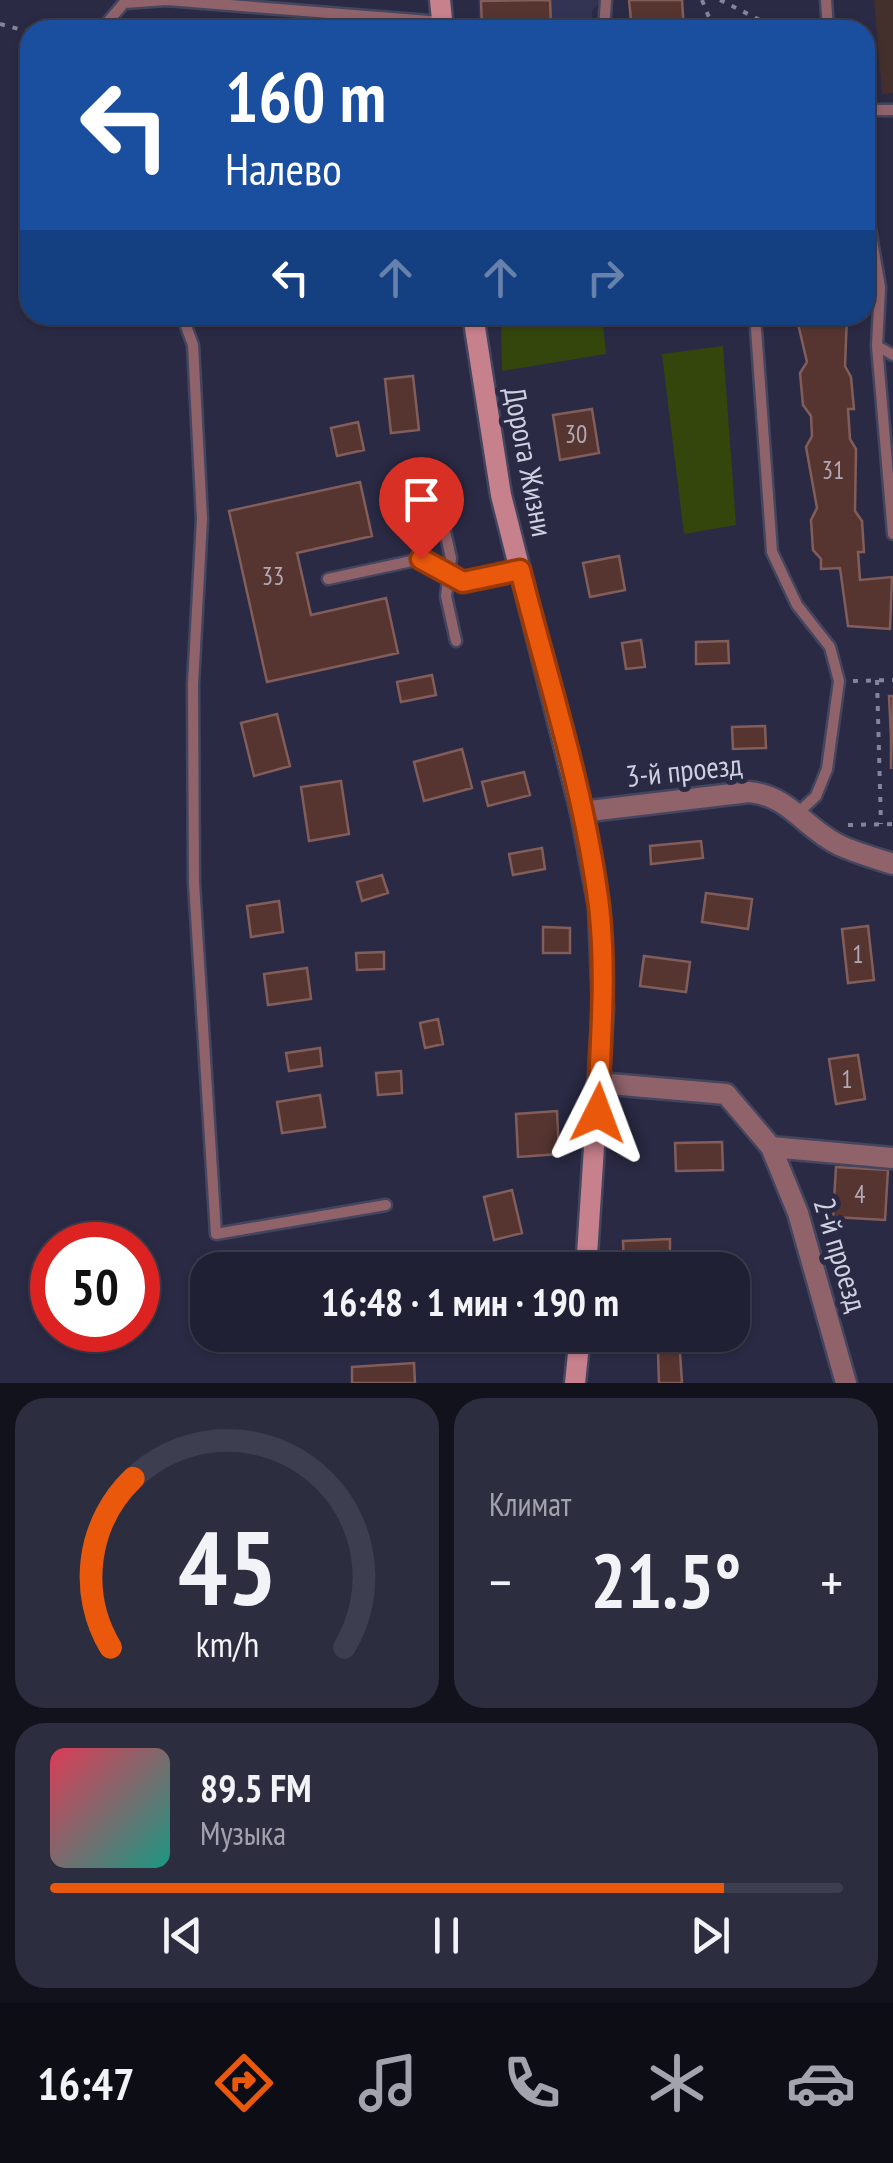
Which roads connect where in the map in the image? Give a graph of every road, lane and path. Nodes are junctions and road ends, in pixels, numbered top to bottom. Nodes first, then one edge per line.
1 (720, 0) edge
2 (110, 20) edge
3 (379, 20) edge
4 (760, 20) edge
5 (875, 259) edge
6 (186, 325) edge
7 (474, 325) edge
8 (756, 325) edge
9 (877, 346) junction
10 (893, 355) edge
11 (432, 473) dead end
12 (893, 534) edge
13 (520, 570) junction
14 (448, 578) junction
15 (328, 580) dead end
16 (456, 641) dead end
17 (876, 680) junction
18 (893, 680) edge
19 (839, 681) junction
20 (582, 812) junction
21 (798, 812) junction
22 (880, 824) dead end
23 (893, 864) edge
24 (598, 1083) junction
25 (771, 1147) junction
26 (893, 1158) edge
27 (386, 1205) dead end
28 (587, 1252) edge
29 (579, 1352) edge
30 (576, 1383) edge
31 (846, 1383) edge

1 - 4 path
2 - 3 lane
5 - 9 lane
6 - 27 lane
7 - 13 main road, Дорога Жизни
8 - 19 lane
9 - 10 lane
9 - 12 lane
11 - 14 lane
13 - 14 lane
13 - 20 main road, Дорога Жизни
14 - 15 lane
14 - 16 lane
17 - 18 path
17 - 19 path
17 - 22 path
19 - 21 lane
20 - 21 street, 3-й проезд
20 - 24 main road, Дорога Жизни
21 - 23 street, 3-й проезд
24 - 25 street
24 - 28 main road, Дорога Жизни
25 - 26 street
25 - 31 street, 2-й проезд
29 - 30 main road

